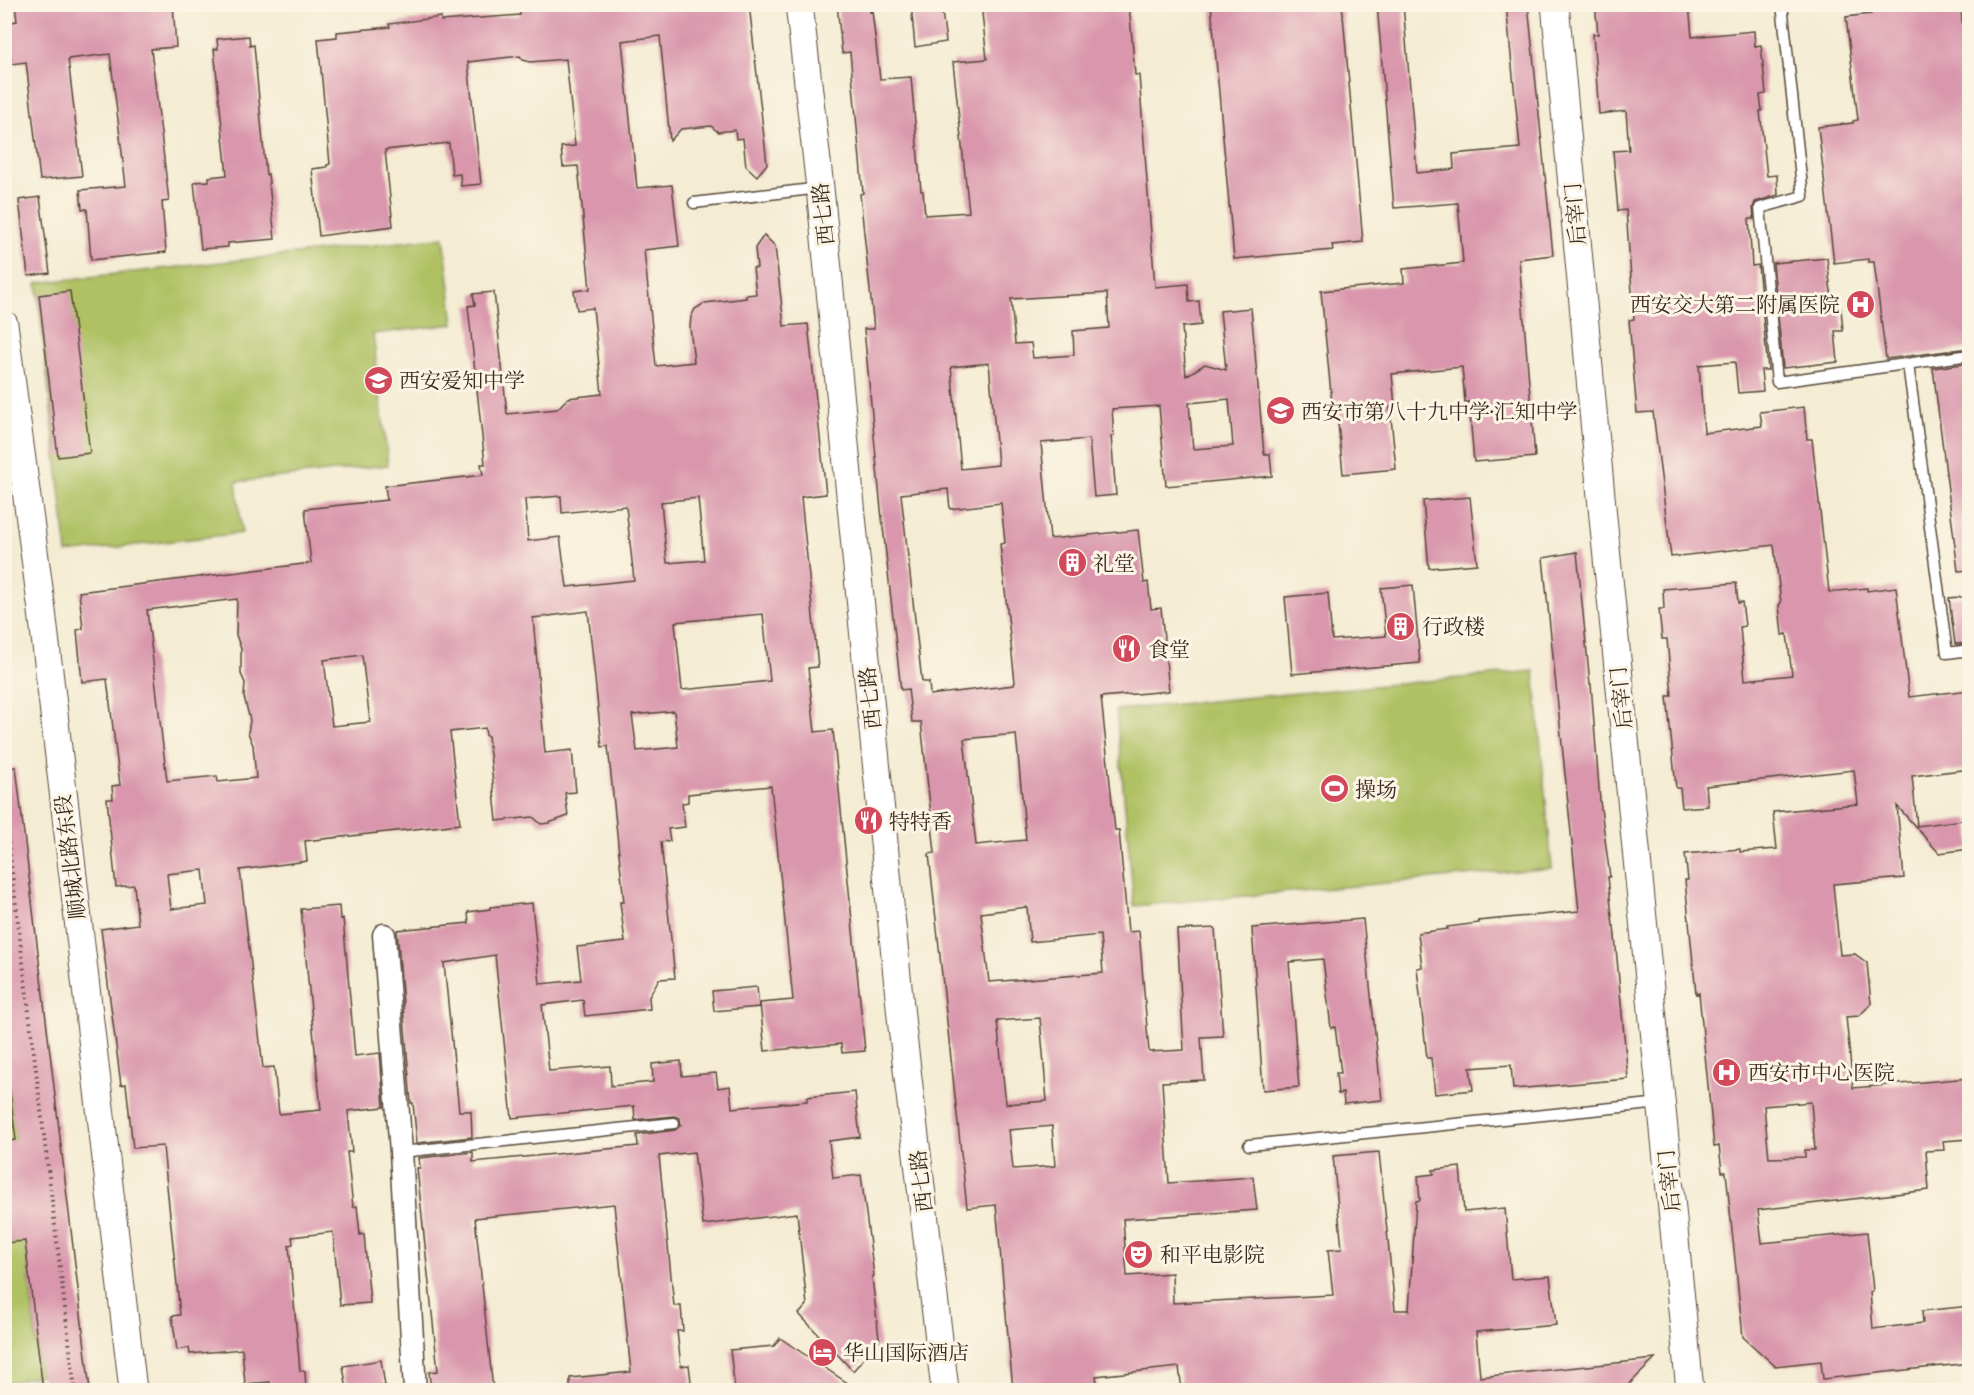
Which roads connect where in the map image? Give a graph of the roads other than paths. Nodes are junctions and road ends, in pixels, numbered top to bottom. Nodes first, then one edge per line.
1 (799, 4) edge
2 (1555, 4) edge
3 (1782, 4) edge
4 (820, 188) junction
5 (694, 203) dead end
6 (4, 324) edge
7 (1970, 356) edge
8 (1908, 364) junction
9 (1970, 650) edge
10 (384, 935) dead end
11 (1661, 1103) junction
12 (674, 1123) dead end
13 (1249, 1145) dead end
14 (401, 1152) junction
15 (133, 1390) edge
16 (415, 1390) edge
17 (945, 1390) edge
18 (1690, 1390) edge

1 - 4 street, 西七路
2 - 11 street, 后宰门
3 - 8 lane
4 - 5 lane
4 - 17 street, 西七路
6 - 15 street, 顺城北路东段
7 - 8 lane
8 - 9 lane
10 - 14 street
11 - 13 lane
11 - 18 street, 后宰门
12 - 14 lane
14 - 16 street

